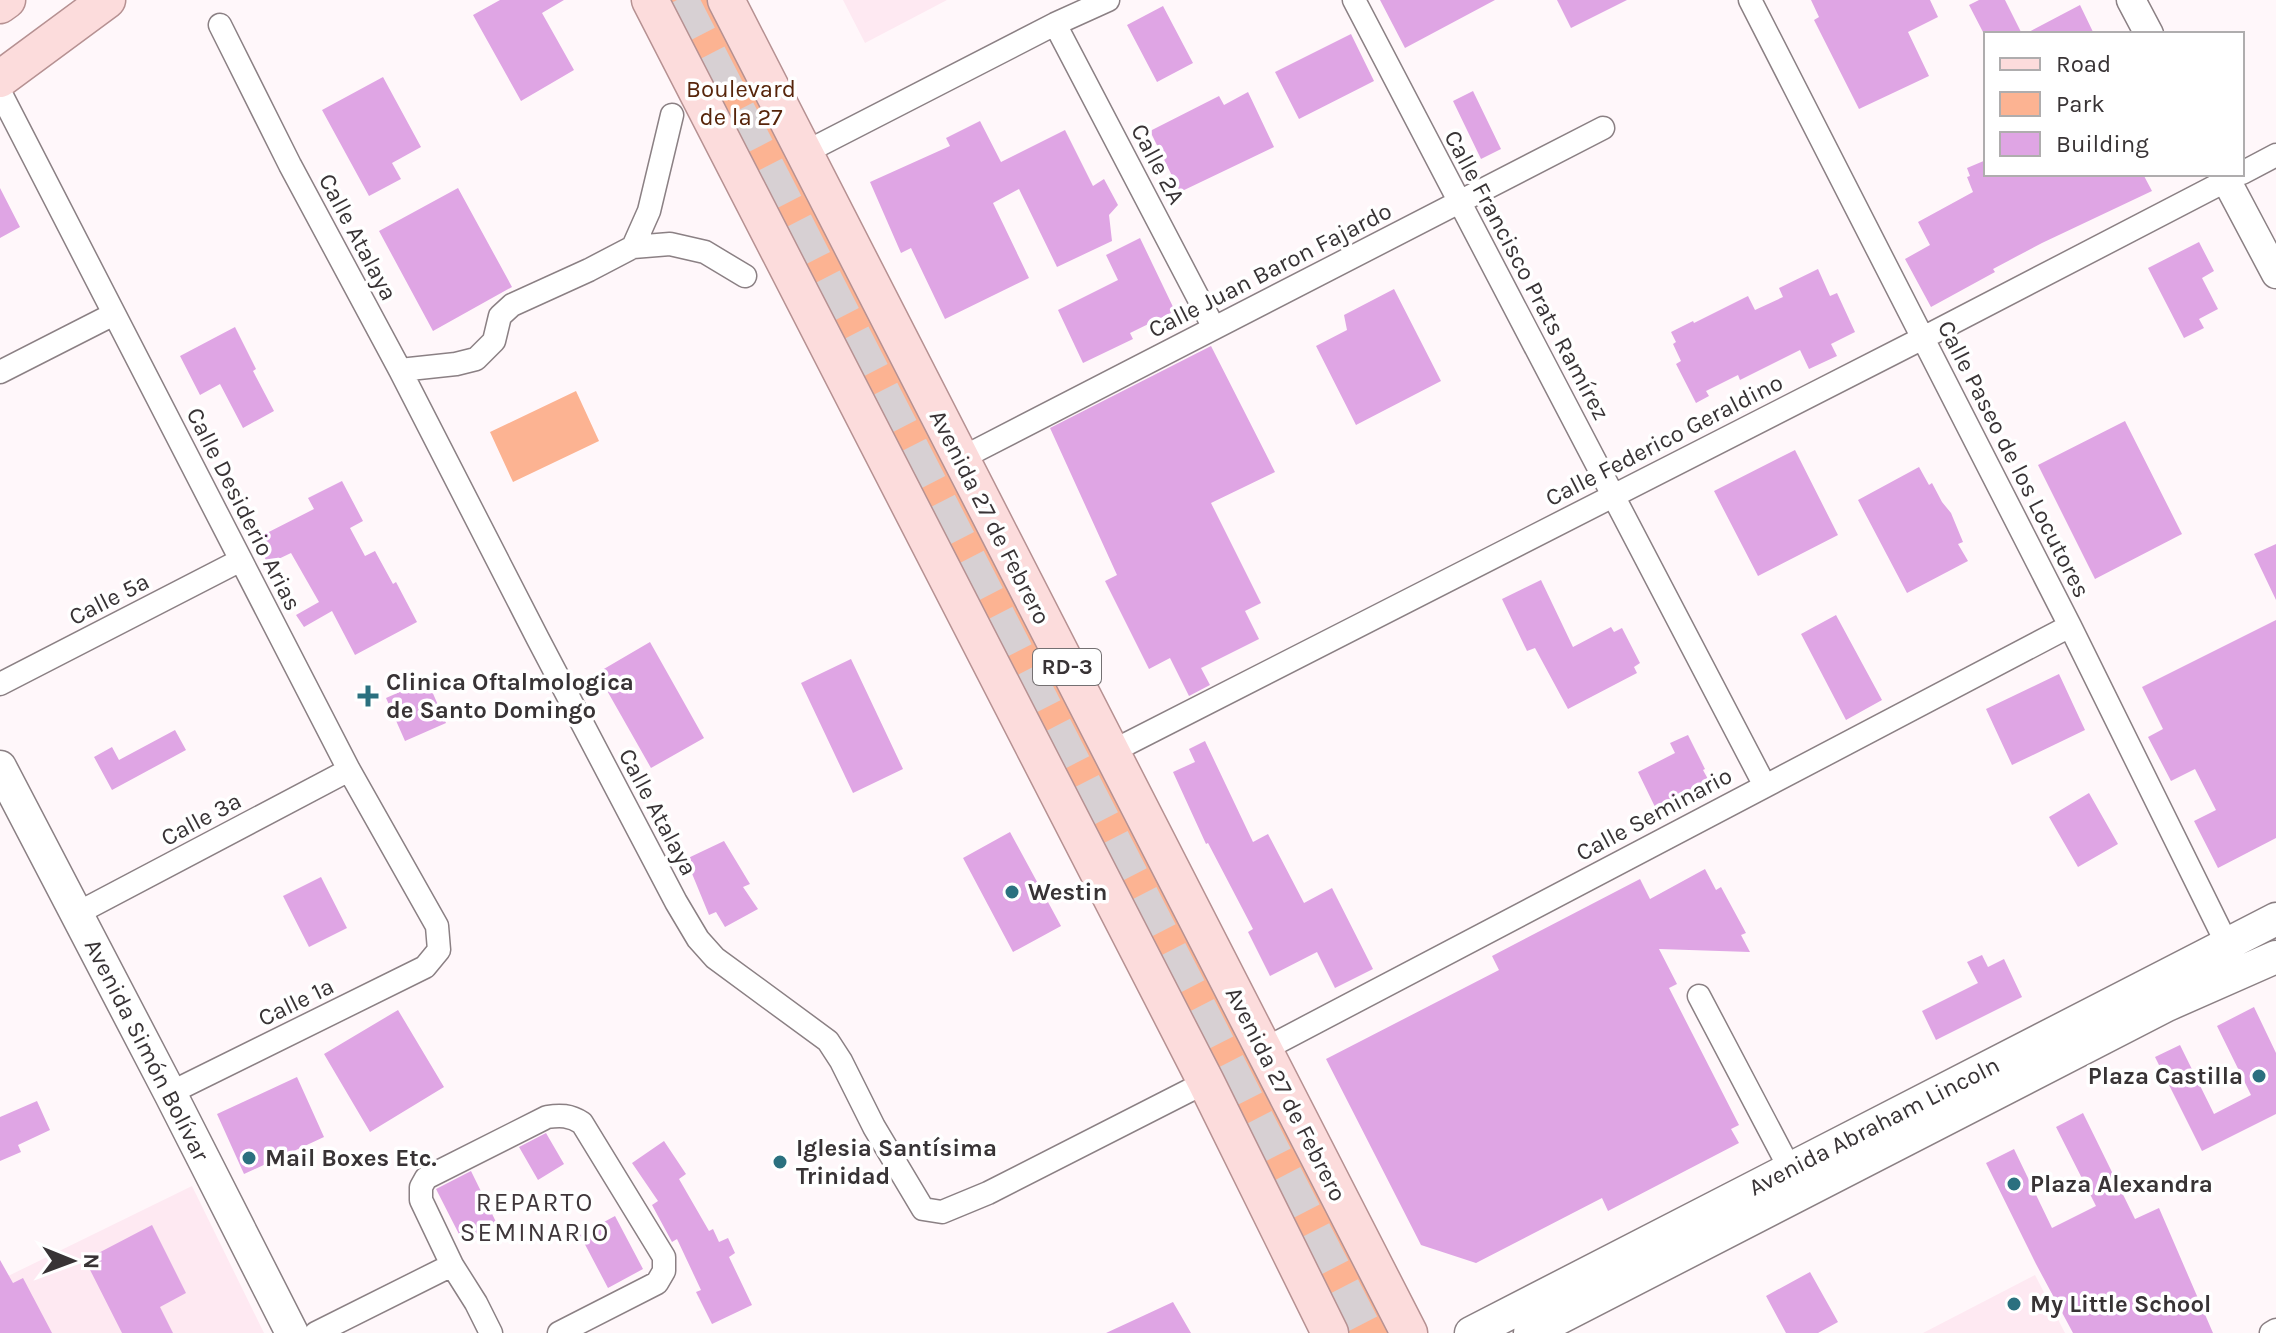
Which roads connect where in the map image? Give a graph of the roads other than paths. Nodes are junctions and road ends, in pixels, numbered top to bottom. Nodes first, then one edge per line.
1 (7, 0) edge
2 (107, 0) edge
3 (650, 0) edge
4 (726, 0) edge
5 (1108, 0) edge
6 (1354, 0) edge
7 (1750, 0) edge
8 (2131, 0) edge
9 (0, 5) edge
10 (1055, 24) junction
11 (220, 25) dead end
12 (2148, 32) edge
13 (0, 79) edge
14 (0, 92) edge
15 (672, 115) dead end
16 (1603, 128) dead end
17 (804, 153) junction
18 (2276, 155) edge
19 (2244, 170) edge
20 (2231, 176) edge
21 (2233, 176) edge
22 (1459, 202) junction
23 (633, 247) junction
24 (2276, 274) edge
25 (745, 276) dead end
26 (114, 314) junction
27 (1214, 328) junction
28 (1923, 338) junction
29 (400, 370) junction
30 (0, 372) edge
31 (960, 459) junction
32 (1613, 495) junction
33 (241, 560) junction
34 (2070, 626) junction
35 (0, 684) edge
36 (1111, 752) junction
37 (0, 767) edge
38 (349, 770) junction
39 (1765, 786) junction
40 (76, 914) junction
41 (2276, 919) edge
42 (2227, 944) junction
43 (439, 950) joint
44 (2276, 957) edge
45 (1699, 996) dead end
46 (1263, 1050) junction
47 (1206, 1082) junction
48 (170, 1093) junction
49 (1790, 1169) junction
50 (452, 1265) junction
51 (292, 1333) edge
52 (316, 1333) edge
53 (491, 1333) edge
54 (559, 1333) edge
55 (1330, 1333) edge
56 (1409, 1333) edge
57 (1471, 1333) edge
58 (1530, 1333) edge

1 - 9 main road
2 - 13 main road
3 - 47 main road, RD-3
4 - 17 main road, Avenida 27 de Febrero / RD-3
5 - 10 street
6 - 22 street, Calle Francisco Prats Ramírez
7 - 28 street, Calle Paseo de los Locutores
8 - 12 street
10 - 17 street
10 - 27 street, Calle 2A
11 - 29 street, Calle Atalaya
14 - 26 street, Calle Desiderio Arias
15 - 23 street
16 - 22 street, Calle Juan Baron Fajardo
17 - 31 main road, Avenida 27 de Febrero / RD-3
18 - 19 street, Calle Federico Geraldino
20 - 28 street, Calle Federico Geraldino
21 - 24 street
22 - 27 street, Calle Juan Baron Fajardo
22 - 32 street, Calle Francisco Prats Ramírez
23 - 25 street
23 - 29 street
26 - 30 street
26 - 33 street, Calle Desiderio Arias
27 - 31 street, Calle Juan Baron Fajardo
28 - 32 street, Calle Federico Geraldino
28 - 34 street, Calle Paseo de los Locutores
29 - 47 street, Calle Atalaya
31 - 36 main road, Avenida 27 de Febrero / RD-3
32 - 36 street, Calle Federico Geraldino
32 - 39 street, Calle Francisco Prats Ramírez
33 - 35 street, Calle 5a
33 - 38 street, Calle Desiderio Arias
34 - 39 street, Calle Seminario
34 - 42 street, Calle Paseo de los Locutores
36 - 46 main road, Avenida 27 de Febrero / RD-3
37 - 40 main road, Avenida Simón Bolívar
38 - 40 street, Calle 3a
38 - 43 street, Calle Desiderio Arias
39 - 46 street, Calle Seminario
40 - 48 main road, Avenida Simón Bolívar
41 - 42 main road, Avenida Abraham Lincoln
42 - 49 main road, Avenida Abraham Lincoln
43 - 48 street, Calle 1a
44 - 58 main road, Avenida Abraham Lincoln
45 - 49 street
46 - 56 main road, Avenida 27 de Febrero / RD-3
47 - 55 main road, RD-3
48 - 51 main road, Avenida Simón Bolívar
49 - 57 main road, Avenida Abraham Lincoln
50 - 52 street
50 - 53 street
50 - 54 street

